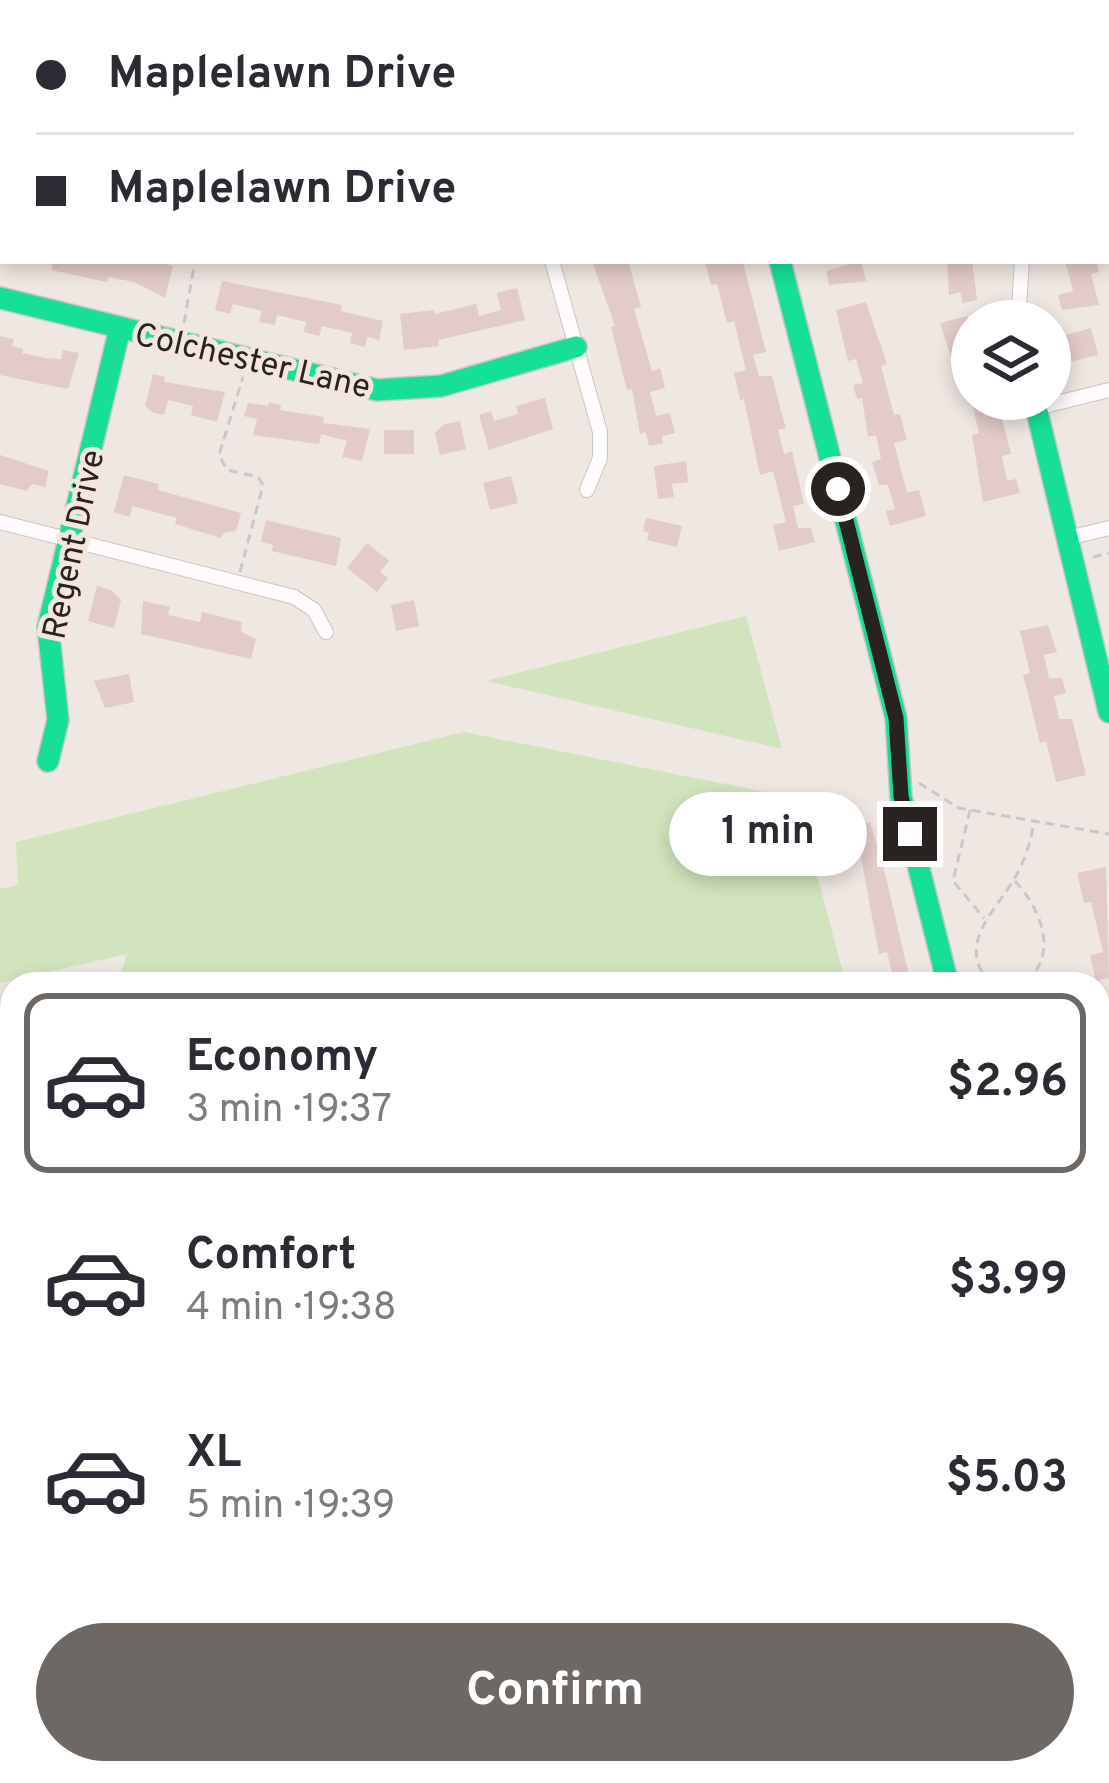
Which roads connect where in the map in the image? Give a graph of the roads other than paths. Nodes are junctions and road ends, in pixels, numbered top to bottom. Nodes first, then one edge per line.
1 (553, 264) edge
2 (781, 264) edge
3 (1022, 264) edge
4 (0, 298) edge
5 (1019, 300) edge
6 (121, 328) junction
7 (576, 347) junction
8 (1109, 390) edge
9 (1071, 397) edge
10 (1039, 420) edge
11 (587, 490) dead end
12 (0, 522) edge
13 (1109, 528) edge
14 (1068, 538) junction
15 (70, 540) junction
16 (326, 632) dead end
17 (1109, 712) edge
18 (49, 761) dead end
19 (946, 972) edge

1 - 7 street
2 - 19 street
3 - 5 street
4 - 6 street, Colchester Lane
6 - 7 street, Colchester Lane
6 - 15 street, Regent Drive
7 - 11 street
8 - 9 street
10 - 14 street
12 - 15 street
13 - 14 street
14 - 17 street
15 - 16 street
15 - 18 street, Regent Drive

